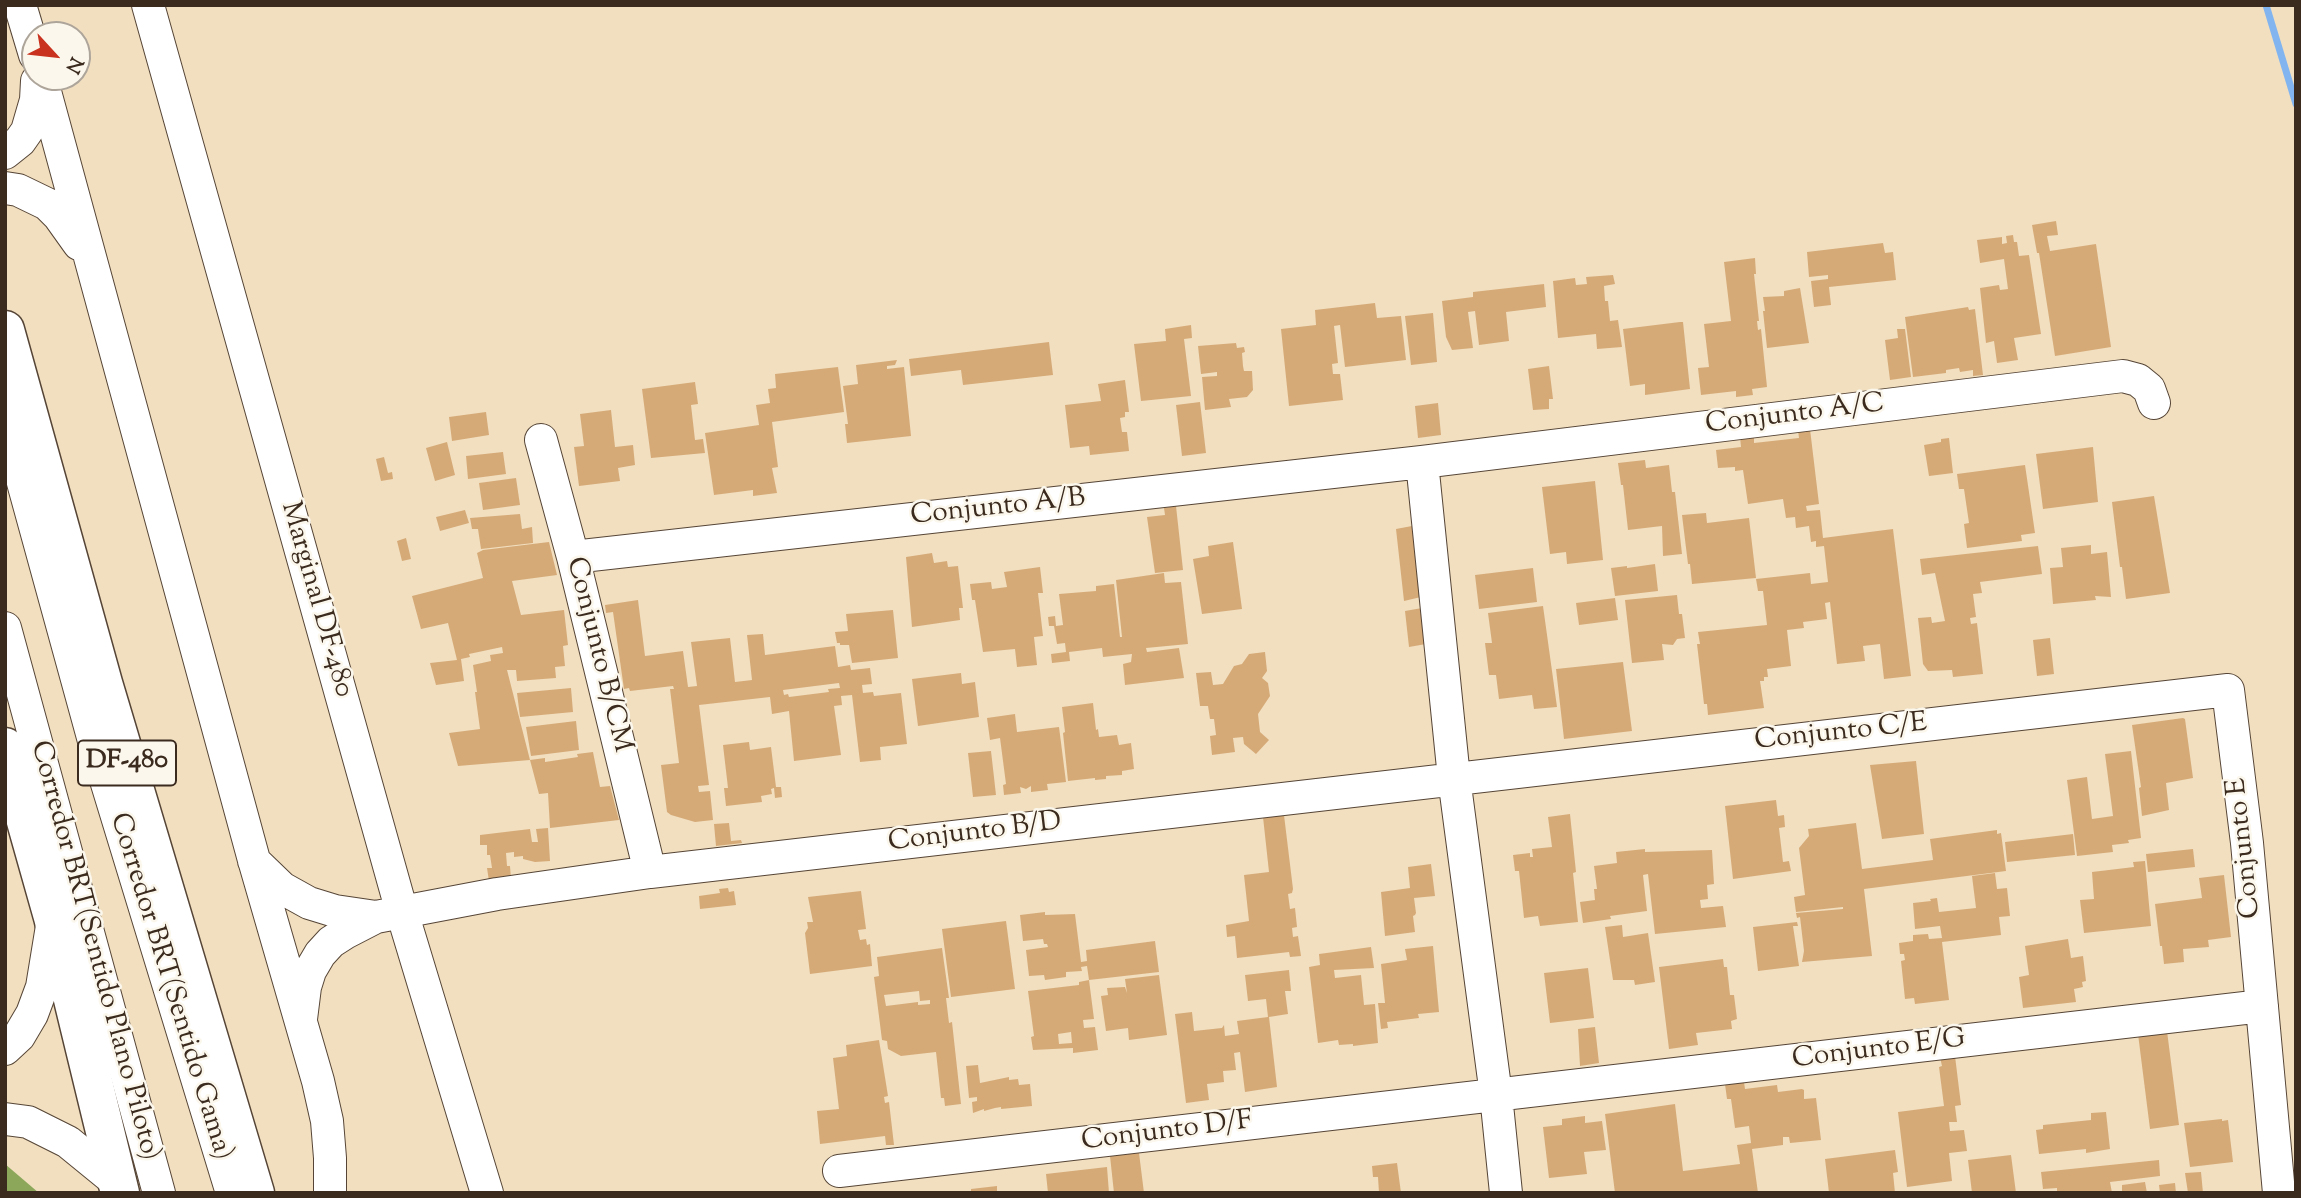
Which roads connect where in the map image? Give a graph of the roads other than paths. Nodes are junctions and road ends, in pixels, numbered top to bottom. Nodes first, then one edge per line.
1 (148, 5) edge
2 (37, 91) edge
3 (43, 91) edge
4 (5, 153) edge
5 (5, 188) edge
6 (91, 263) junction
7 (5, 330) edge
8 (2154, 403) dead end
9 (5, 416) edge
10 (541, 440) dead end
11 (1422, 462) junction
12 (573, 557) junction
13 (5, 628) edge
14 (2228, 690) joint
15 (5, 747) edge
16 (1454, 778) junction
17 (254, 860) junction
18 (650, 872) junction
19 (389, 915) junction
20 (53, 917) junction
21 (2262, 1006) junction
22 (300, 1019) junction
23 (5, 1049) edge
24 (1496, 1095) junction
25 (8, 1111) edge
26 (839, 1171) dead end
27 (119, 1187) edge
28 (159, 1193) edge
29 (232, 1193) edge
30 (255, 1193) edge
31 (330, 1193) edge
32 (487, 1193) edge
33 (1506, 1193) edge
34 (2279, 1193) edge

1 - 19 street, Marginal DF-480
2 - 4 street
3 - 6 street
5 - 6 street
6 - 17 street
7 - 30 main road, DF-480
8 - 11 street, Conjunto A/C
9 - 29 street, Corredor BRT(Sentido Gama)
10 - 12 street, Conjunto B/CM
11 - 12 street, Conjunto A/B
11 - 16 street
12 - 18 street, Conjunto B/CM
13 - 28 street, Corredor BRT(Sentido Plano Piloto)
14 - 16 street, Conjunto C/E
14 - 21 street, Conjunto E
15 - 20 main road
16 - 18 street, Conjunto B/D
16 - 24 street
17 - 19 street
17 - 22 street
18 - 19 street, Conjunto B/D
19 - 22 street
19 - 32 street, Marginal DF-480
20 - 23 street
20 - 27 main road
21 - 24 street, Conjunto E/G
21 - 34 street, Conjunto E
22 - 31 street
24 - 26 street, Conjunto D/F
24 - 33 street
25 - 27 street

